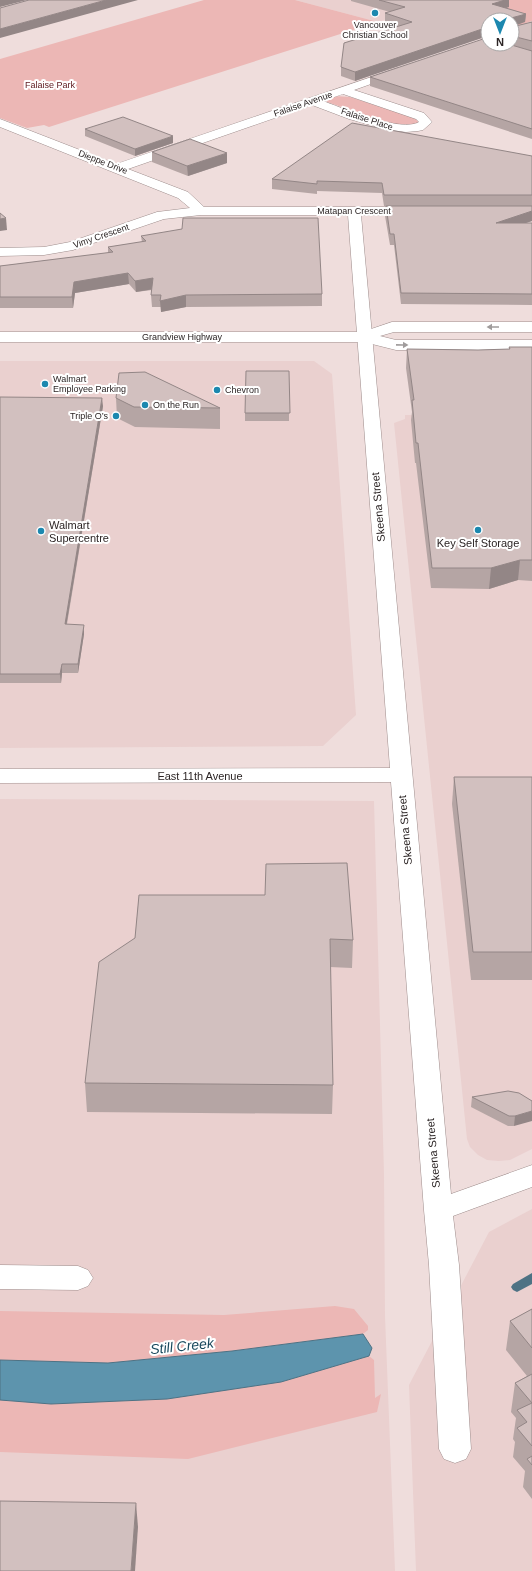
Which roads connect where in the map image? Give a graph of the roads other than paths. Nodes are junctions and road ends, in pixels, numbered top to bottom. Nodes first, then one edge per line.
1 (409, 67) edge
2 (342, 90) junction
3 (312, 101) junction
4 (0, 123) edge
5 (118, 168) junction
6 (201, 211) junction
7 (354, 212) junction
8 (432, 212) edge
9 (0, 252) edge
10 (532, 327) edge
11 (364, 337) junction
12 (0, 338) edge
13 (532, 345) edge
14 (401, 775) junction
15 (0, 776) edge
16 (532, 1176) edge
17 (438, 1210) junction
18 (0, 1277) edge
19 (78, 1278) dead end
20 (455, 1449) dead end

1 - 2 street, Falaise Avenue
2 - 3 street, Falaise Avenue
2 - 3 street, Falaise Place
3 - 5 street, Falaise Avenue
4 - 5 street, Dieppe Drive
5 - 6 street, Dieppe Drive
6 - 7 street, Matapan Crescent
6 - 9 street, Vimy Crescent
7 - 8 street, Matapan Crescent
7 - 11 street, Skeena Street
10 -> 11 street, Grandview Highway
11 - 12 street, Grandview Highway
11 -> 13 street, Grandview Highway
11 - 14 street, Skeena Street
14 - 15 street, East 11th Avenue
14 - 17 street, Skeena Street
16 - 17 street
17 - 20 street, Skeena Street
18 - 19 street

